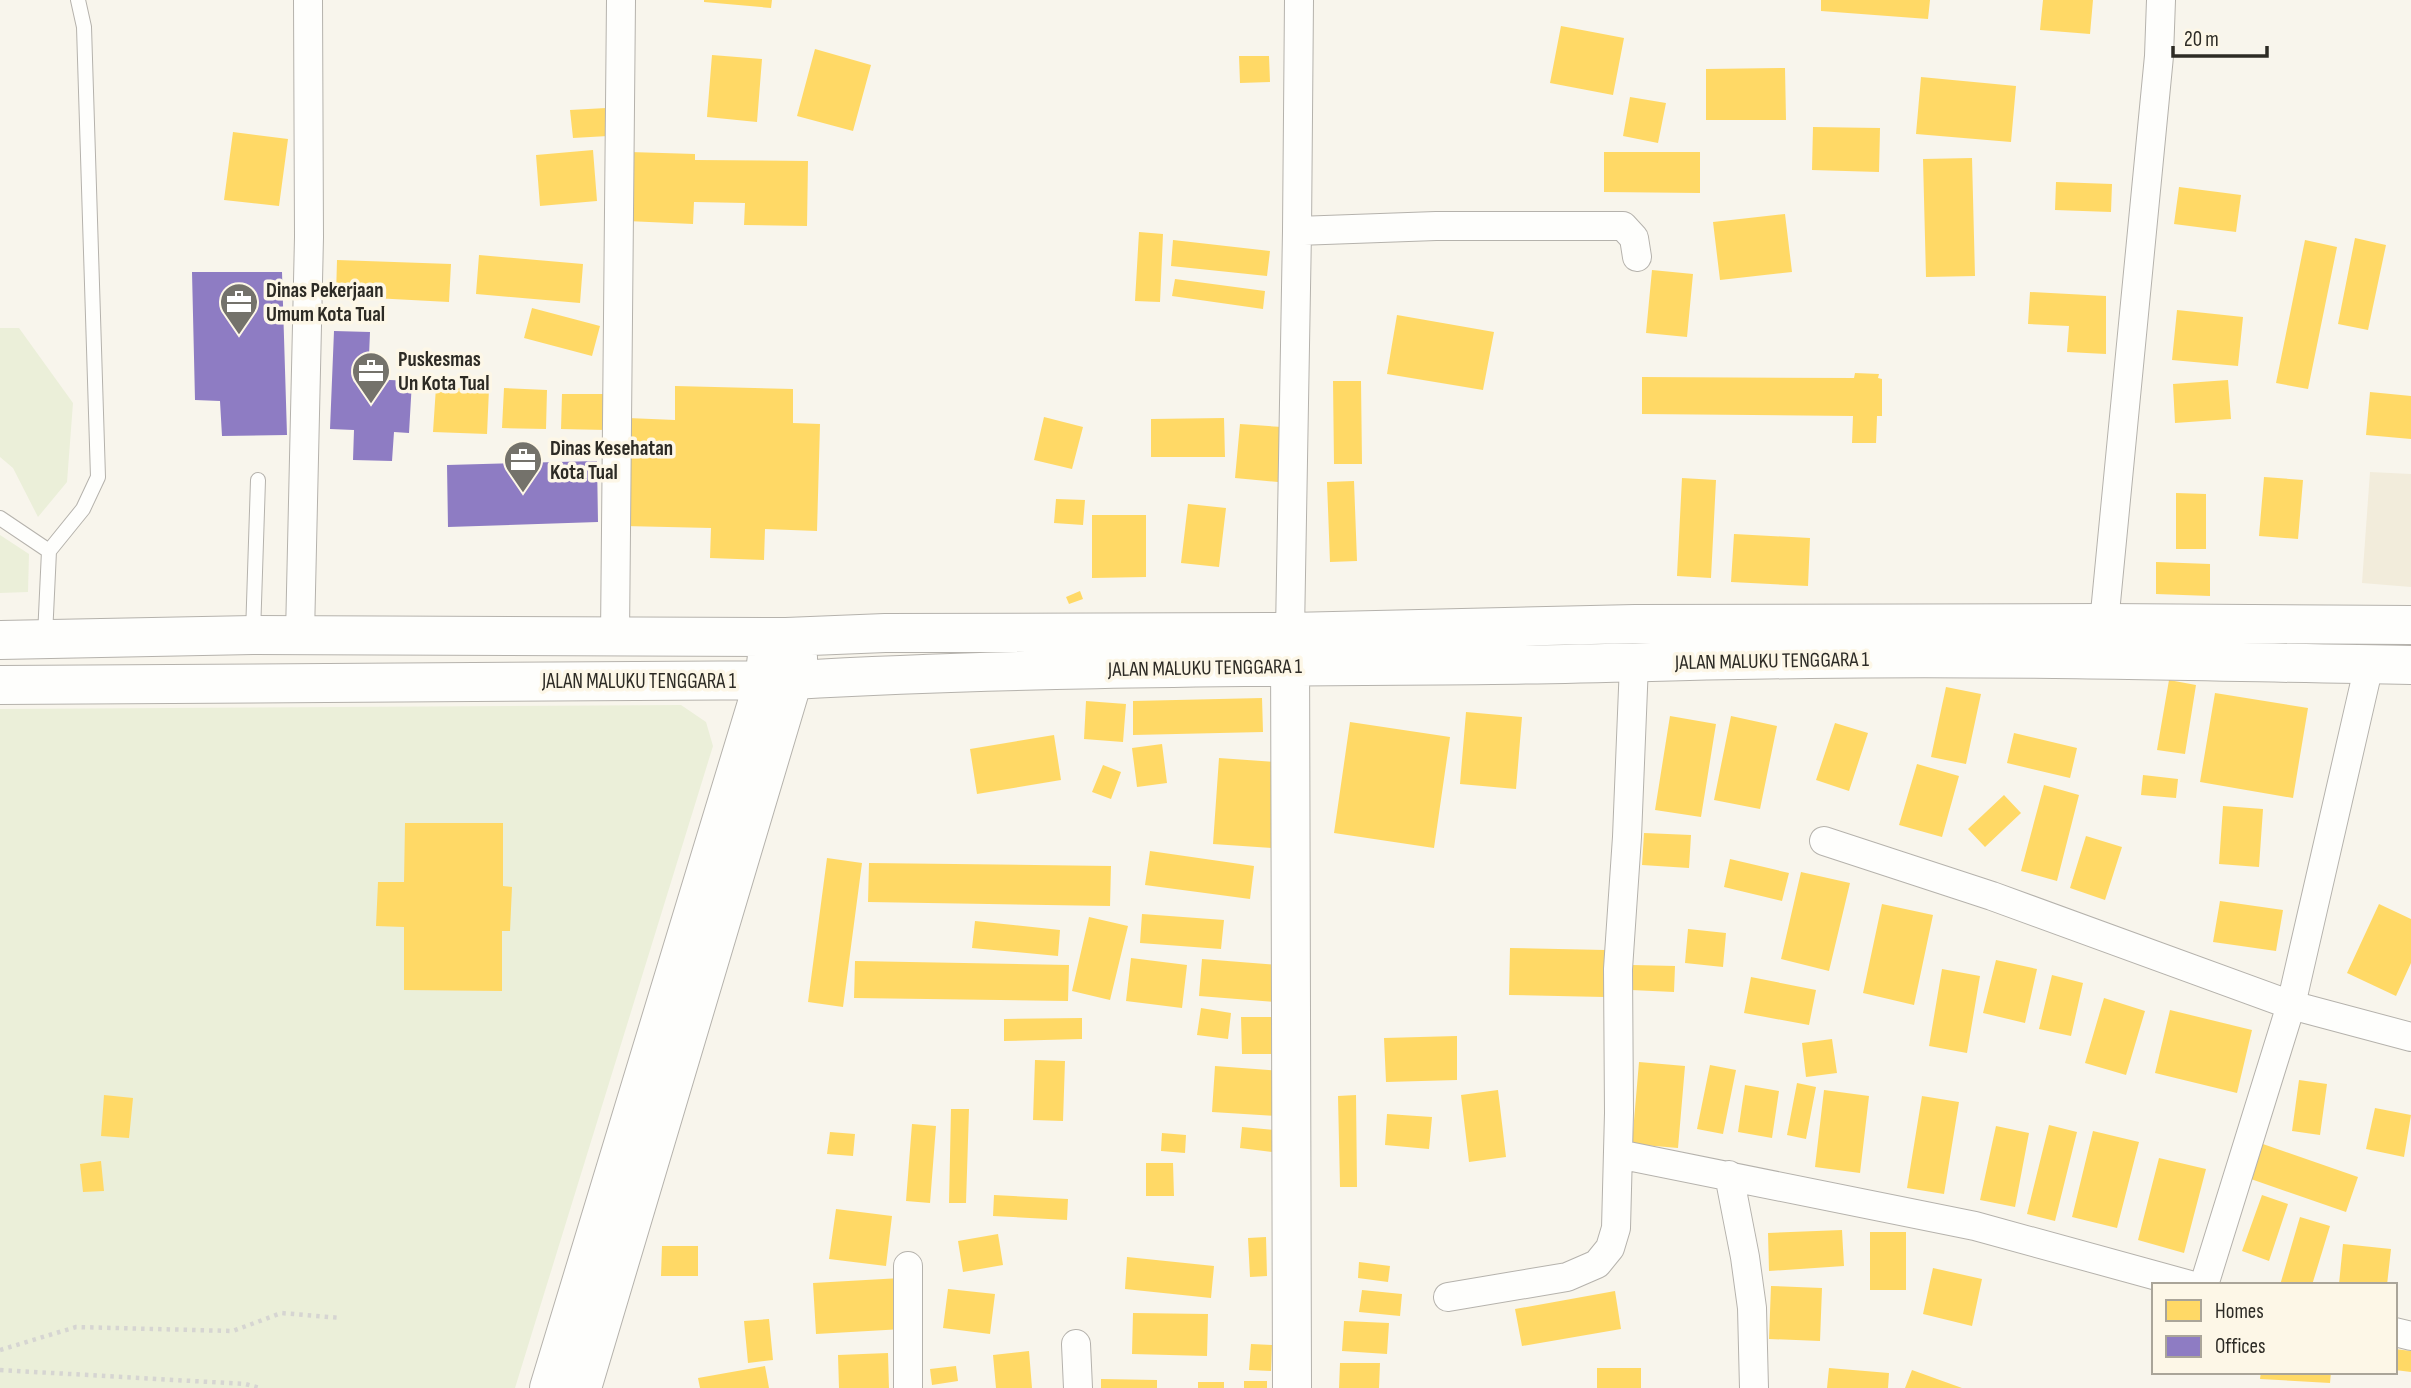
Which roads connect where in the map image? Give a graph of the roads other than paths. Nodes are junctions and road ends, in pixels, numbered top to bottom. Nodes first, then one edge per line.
1 (78, 0) edge
2 (308, 0) edge
3 (621, 0) edge
4 (1298, 0) edge
5 (2161, 0) edge
6 (1297, 230) junction
7 (1637, 257) dead end
8 (258, 480) dead end
9 (0, 518) edge
10 (49, 551) junction
11 (2104, 623) junction
12 (2411, 625) edge
13 (253, 635) junction
14 (300, 635) junction
15 (615, 636) junction
16 (786, 636) junction
17 (45, 639) junction
18 (0, 640) edge
19 (1290, 649) junction
20 (1634, 664) junction
21 (2369, 665) junction
22 (2411, 665) edge
23 (778, 680) junction
24 (0, 685) edge
25 (1824, 841) dead end
26 (2291, 1005) junction
27 (2411, 1037) edge
28 (1618, 1154) junction
29 (1729, 1175) junction
30 (908, 1266) dead end
31 (2183, 1283) edge
32 (2205, 1283) edge
33 (1448, 1297) dead end
34 (1076, 1344) dead end
35 (549, 1388) edge
36 (582, 1388) edge
37 (908, 1388) edge
38 (1078, 1388) edge
39 (1292, 1388) edge
40 (1754, 1388) edge

1 - 10 lane
2 - 14 street
3 - 15 street
4 - 6 street
5 - 11 street
6 - 7 street
6 - 19 street
8 - 13 lane
9 - 10 lane
10 - 17 lane
11 - 12 main road, JALAN MALUKU TENGGARA 1
11 - 19 main road, JALAN MALUKU TENGGARA 1
13 - 14 main road, JALAN MALUKU TENGGARA 1
13 - 17 main road, JALAN MALUKU TENGGARA 1
14 - 15 main road, JALAN MALUKU TENGGARA 1
15 - 16 main road, JALAN MALUKU TENGGARA 1
16 - 19 main road, JALAN MALUKU TENGGARA 1
16 - 23 main road
17 - 18 main road, JALAN MALUKU TENGGARA 1
19 - 20 main road, JALAN MALUKU TENGGARA 1
19 - 23 main road, JALAN MALUKU TENGGARA 1
19 - 39 main road
20 - 21 main road, JALAN MALUKU TENGGARA 1
20 - 28 street
21 - 22 main road, JALAN MALUKU TENGGARA 1
21 - 26 street
23 - 24 main road, JALAN MALUKU TENGGARA 1
23 - 35 main road
23 - 36 main road
25 - 26 street
26 - 27 street
26 - 32 street
28 - 29 street
28 - 33 street
29 - 31 street
29 - 40 street
30 - 37 street
34 - 38 street

